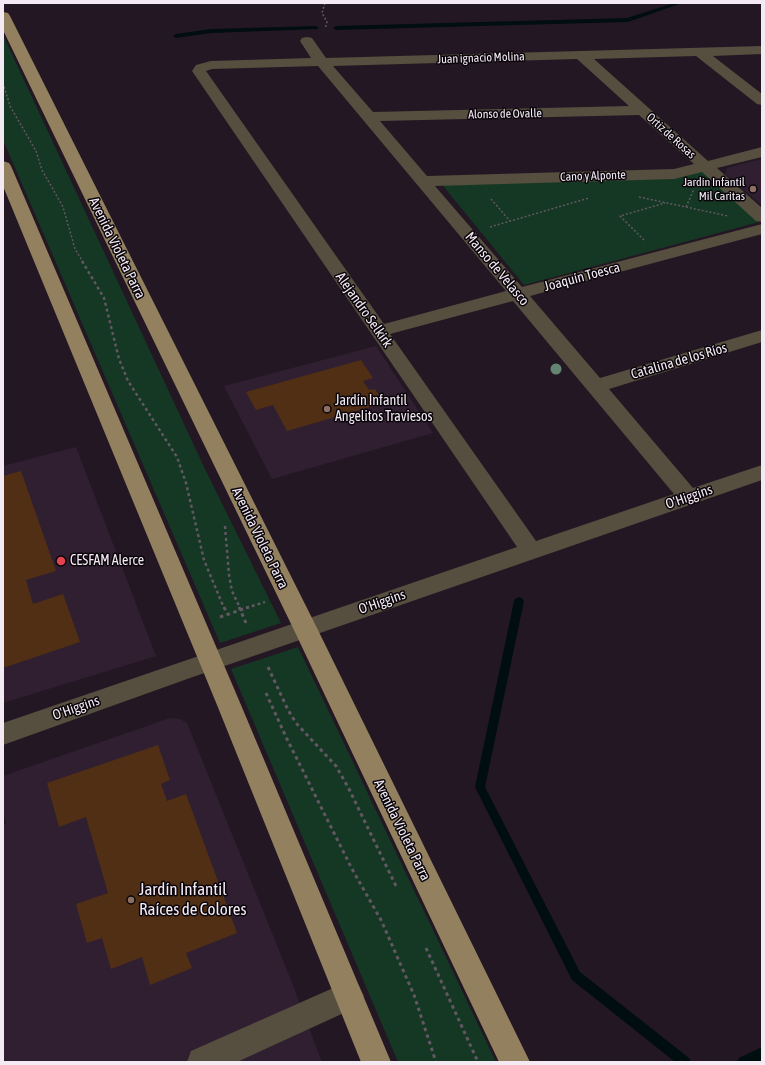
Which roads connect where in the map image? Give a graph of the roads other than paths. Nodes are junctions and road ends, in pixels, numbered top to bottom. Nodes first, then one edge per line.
1 (3, 16) edge
2 (307, 41) dead end
3 (762, 50) edge
4 (700, 52) junction
5 (581, 55) junction
6 (322, 62) junction
7 (201, 68) joint
8 (762, 101) edge
9 (642, 110) junction
10 (368, 117) junction
11 (762, 152) edge
12 (3, 166) edge
13 (705, 166) junction
14 (422, 181) junction
15 (760, 229) edge
16 (518, 294) junction
17 (378, 331) junction
18 (762, 336) edge
19 (595, 386) junction
20 (762, 472) edge
21 (689, 497) junction
22 (530, 551) junction
23 (305, 628) junction
24 (210, 661) junction
25 (3, 734) edge
26 (349, 996) junction
27 (202, 1062) edge
28 (376, 1062) edge
29 (515, 1062) edge

1 - 23 main road, Avenida Violeta Parra
2 - 6 street, Manso de Velasco
3 - 4 street, Juan ignacio Molina
4 - 5 street, Juan ignacio Molina
4 - 8 street
5 - 6 street, Juan ignacio Molina
5 - 9 street, Ortiz de Rosas
6 - 7 street, Juan ignacio Molina
6 - 10 street, Manso de Velasco
7 - 17 street, Alejandro Selkirk
9 - 10 street, Alonso de Ovalle
9 - 13 street, Ortiz de Rosas
10 - 14 street, Manso de Velasco
11 - 13 street, Cano y Alponte
12 - 24 main road
13 - 14 street, Cano y Alponte
13 - 15 street, Ortiz de Rosas
14 - 16 street, Manso de Velasco
15 - 16 street, Joaquín Toesca
16 - 17 street, Joaquín Toesca
16 - 19 street, Manso de Velasco
17 - 22 street, Alejandro Selkirk
18 - 19 street, Catalina de los Ríos
19 - 21 street, Manso de Velasco
20 - 21 street, O'Higgins
21 - 22 street, O'Higgins
22 - 23 street, O'Higgins
23 - 24 street, O'Higgins
23 - 29 main road, Avenida Violeta Parra
24 - 25 street, O'Higgins
24 - 26 main road
26 - 27 street
26 - 28 main road

